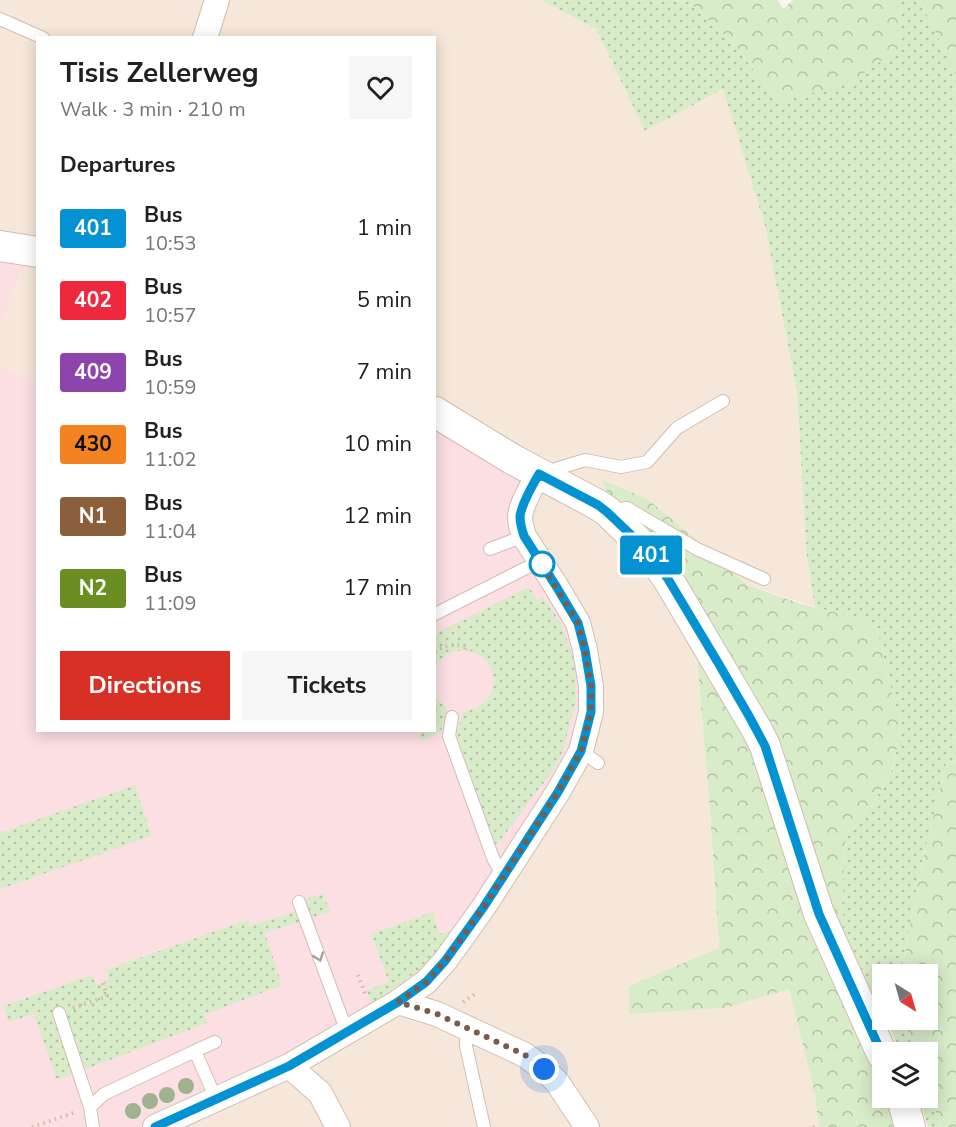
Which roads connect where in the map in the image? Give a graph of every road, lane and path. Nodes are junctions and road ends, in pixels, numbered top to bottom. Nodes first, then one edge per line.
1 (217, 0) edge
2 (0, 19) edge
3 (38, 36) edge
4 (206, 36) edge
5 (0, 246) edge
6 (36, 252) edge
7 (723, 401) dead end
8 (436, 413) edge
9 (539, 474) junction
10 (607, 512) junction
11 (524, 536) junction
12 (490, 549) dead end
13 (540, 561) junction
14 (764, 579) dead end
15 (436, 613) edge
16 (465, 650) dead end
17 (436, 651) edge
18 (452, 717) dead end
19 (503, 876) junction
20 (299, 902) dead end
21 (358, 975) dead end
22 (103, 983) dead end
23 (364, 992) dead end
24 (478, 992) dead end
25 (398, 1002) junction
26 (463, 1002) dead end
27 (59, 1013) joint
28 (467, 1028) junction
29 (347, 1032) junction
30 (215, 1042) dead end
31 (877, 1042) edge
32 (195, 1051) junction
33 (289, 1066) junction
34 (216, 1099) junction
35 (90, 1107) junction
36 (905, 1108) edge
37 (32, 1127) edge
38 (93, 1127) edge
39 (155, 1127) edge
40 (338, 1127) edge
41 (484, 1127) edge
42 (587, 1127) edge
43 (910, 1127) edge

1 - 4 street
2 - 3 lane
5 - 6 street
7 - 9 lane
8 - 9 street
9 - 10 street
9 - 11 street
10 - 14 lane
10 - 31 street
11 - 12 lane
11 - 13 street
13 - 15 lane
13 - 19 street
16 - 17 path
18 - 19 lane
19 - 25 street
20 -> 29 lane
21 - 23 path
22 - 27 path
24 - 26 path
25 - 28 street
25 - 29 street
27 - 35 lane
28 - 41 lane
28 - 42 street
29 - 33 street
30 - 32 lane
32 - 34 lane
32 - 35 lane
33 - 34 street
33 - 40 street
34 - 39 street
35 - 37 path
35 - 38 lane
36 - 43 street

